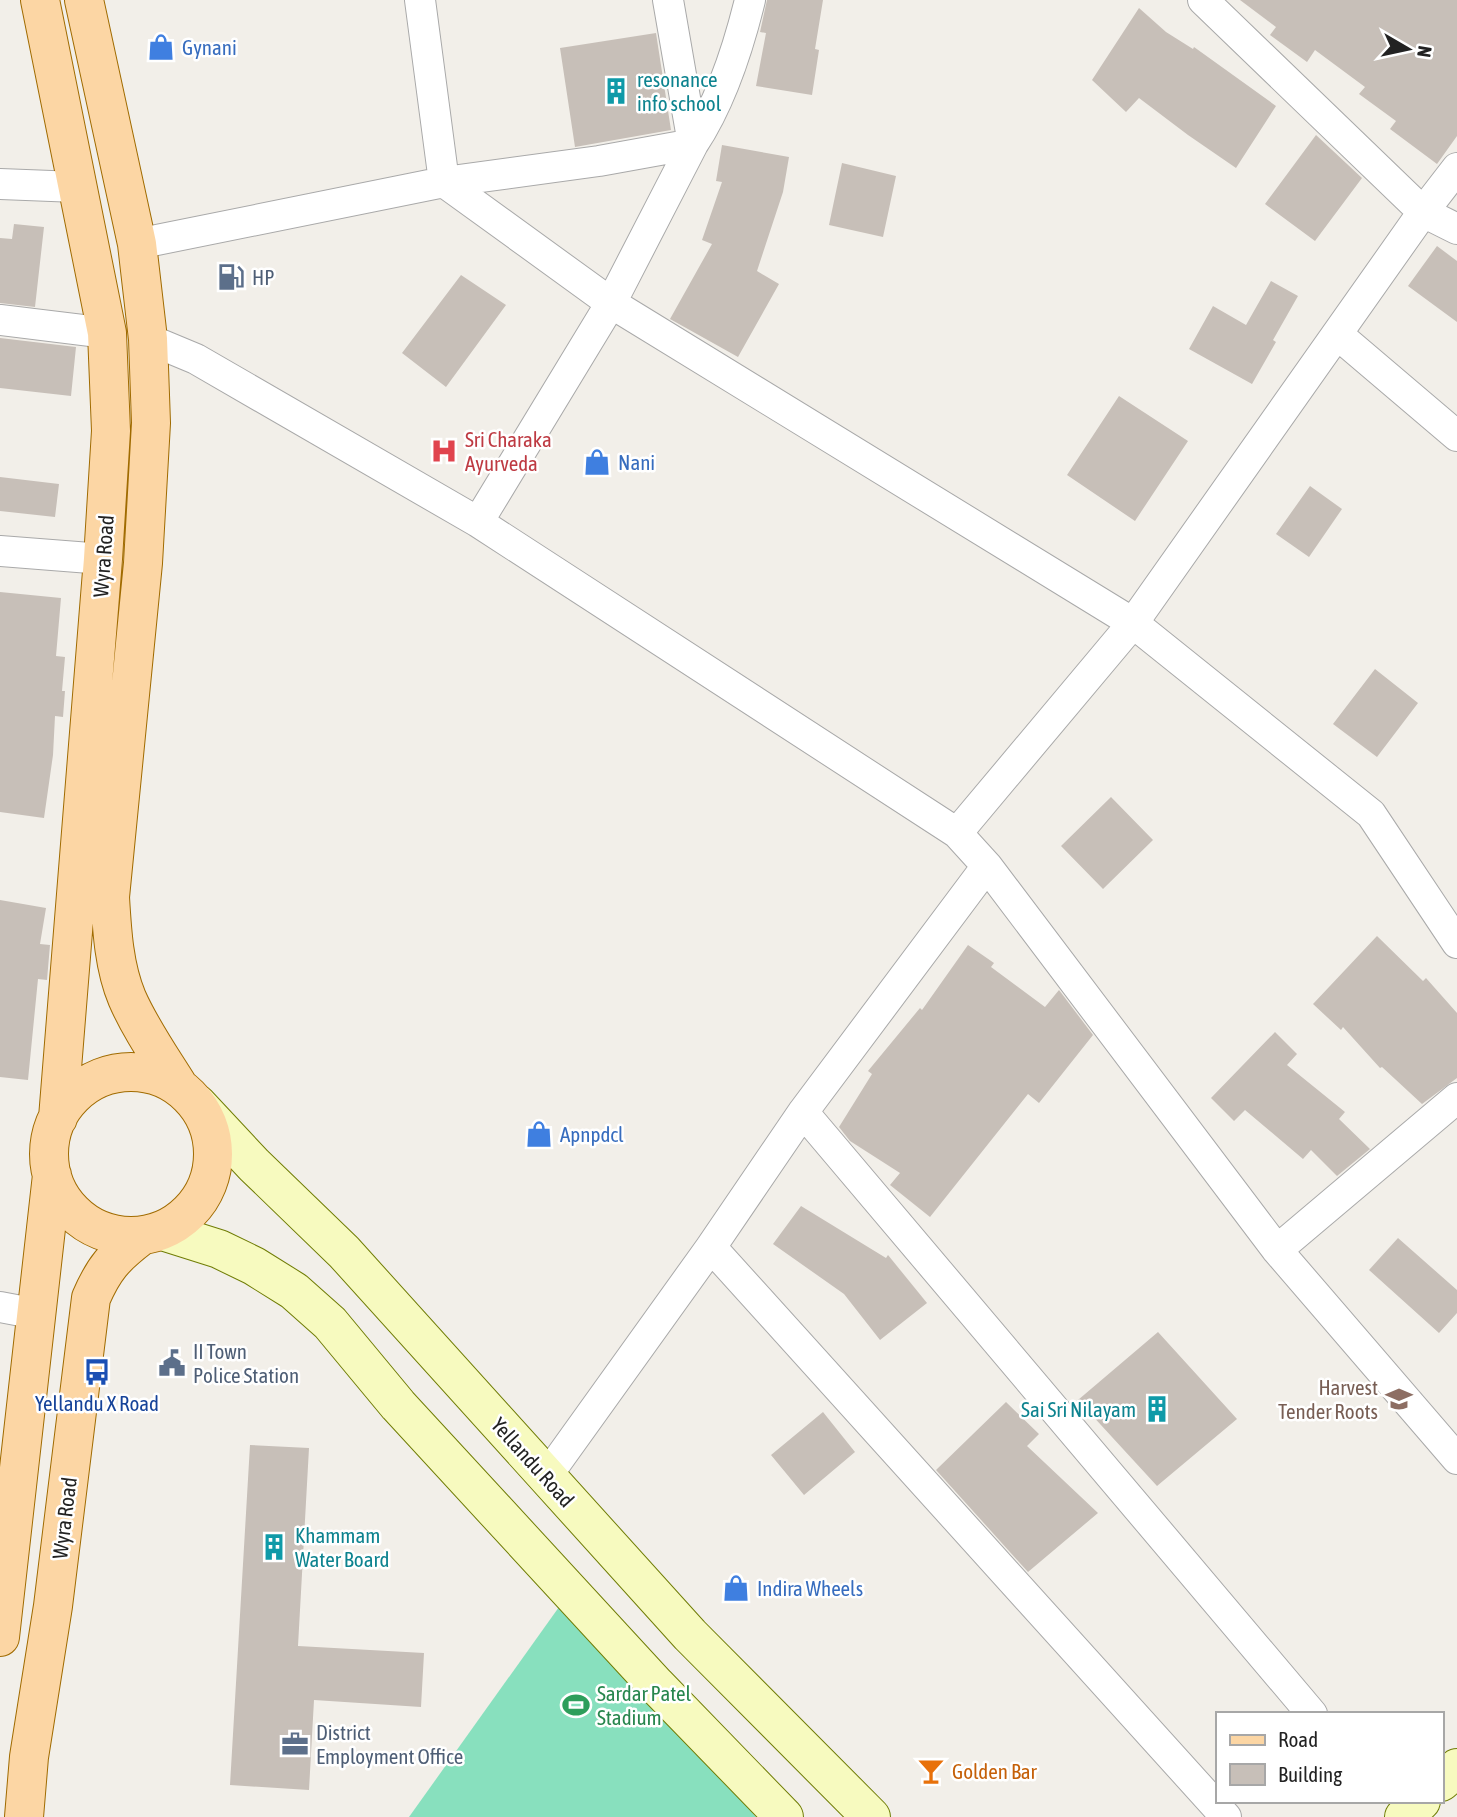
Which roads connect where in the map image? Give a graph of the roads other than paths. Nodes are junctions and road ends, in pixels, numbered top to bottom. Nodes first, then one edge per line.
1 (40, 0) edge
2 (84, 0) edge
3 (420, 0) edge
4 (668, 0) edge
5 (750, 0) edge
6 (1203, 0) edge
7 (693, 144) junction
8 (1457, 168) edge
9 (444, 182) junction
10 (0, 184) edge
11 (77, 187) junction
12 (1423, 212) junction
13 (1457, 229) edge
14 (137, 244) junction
15 (611, 303) junction
16 (0, 320) edge
17 (107, 333) junction
18 (1337, 334) junction
19 (148, 339) junction
20 (1457, 436) edge
21 (478, 522) junction
22 (0, 551) edge
23 (103, 559) junction
24 (1133, 623) junction
25 (957, 833) junction
26 (987, 866) junction
27 (1457, 943) edge
28 (188, 1095) junction
29 (1457, 1098) edge
30 (803, 1112) junction
31 (58, 1118) junction
32 (52, 1175) junction
33 (151, 1234) junction
34 (710, 1247) junction
35 (1278, 1250) junction
36 (0, 1307) edge
37 (37, 1314) junction
38 (1457, 1459) edge
39 (547, 1477) junction
40 (3, 1598) edge
41 (0, 1637) edge
42 (1310, 1712) edge
43 (1457, 1768) edge
44 (1443, 1780) edge
45 (1388, 1803) edge
46 (1418, 1803) edge
47 (24, 1817) edge
48 (784, 1817) edge
49 (872, 1817) edge
50 (1226, 1817) edge
51 (1401, 1817) edge

1 - 11 main road, Wyra Road
2 - 14 main road, Wyra Road
3 - 9 street
4 - 7 street
5 - 7 street
6 - 12 street
7 - 9 street
7 - 15 street
8 - 12 street
9 - 14 street
9 - 15 street
10 - 11 street
11 - 17 main road, Wyra Road
12 - 13 street
12 - 18 street
14 - 19 main road, Wyra Road
15 - 21 street
15 - 24 street
16 - 17 street
17 - 23 main road, Wyra Road
18 - 20 street
18 - 24 street
19 - 21 street
19 - 28 main road, Wyra Road
21 - 25 street
22 - 23 street
23 - 31 main road, Wyra Road
24 - 25 street
24 - 27 street
25 - 26 street
26 - 30 street
26 - 35 street
28 - 31 main road, Wyra Road
28 - 33 main road, Wyra Road
28 - 39 main road, Yellandu Road
29 - 35 street
30 - 34 street
30 - 42 street
31 - 32 main road, Wyra Road
32 - 33 main road, Wyra Road
32 - 37 main road, Wyra Road
33 - 47 main road, Wyra Road
33 - 48 main road
34 - 39 street
34 - 50 street
35 - 38 street
36 - 37 street
37 - 40 main road, Wyra Road
39 - 49 main road, Yellandu Road
40 - 41 main road, Wyra Road
43 - 44 main road
45 - 51 street
46 - 51 main road

